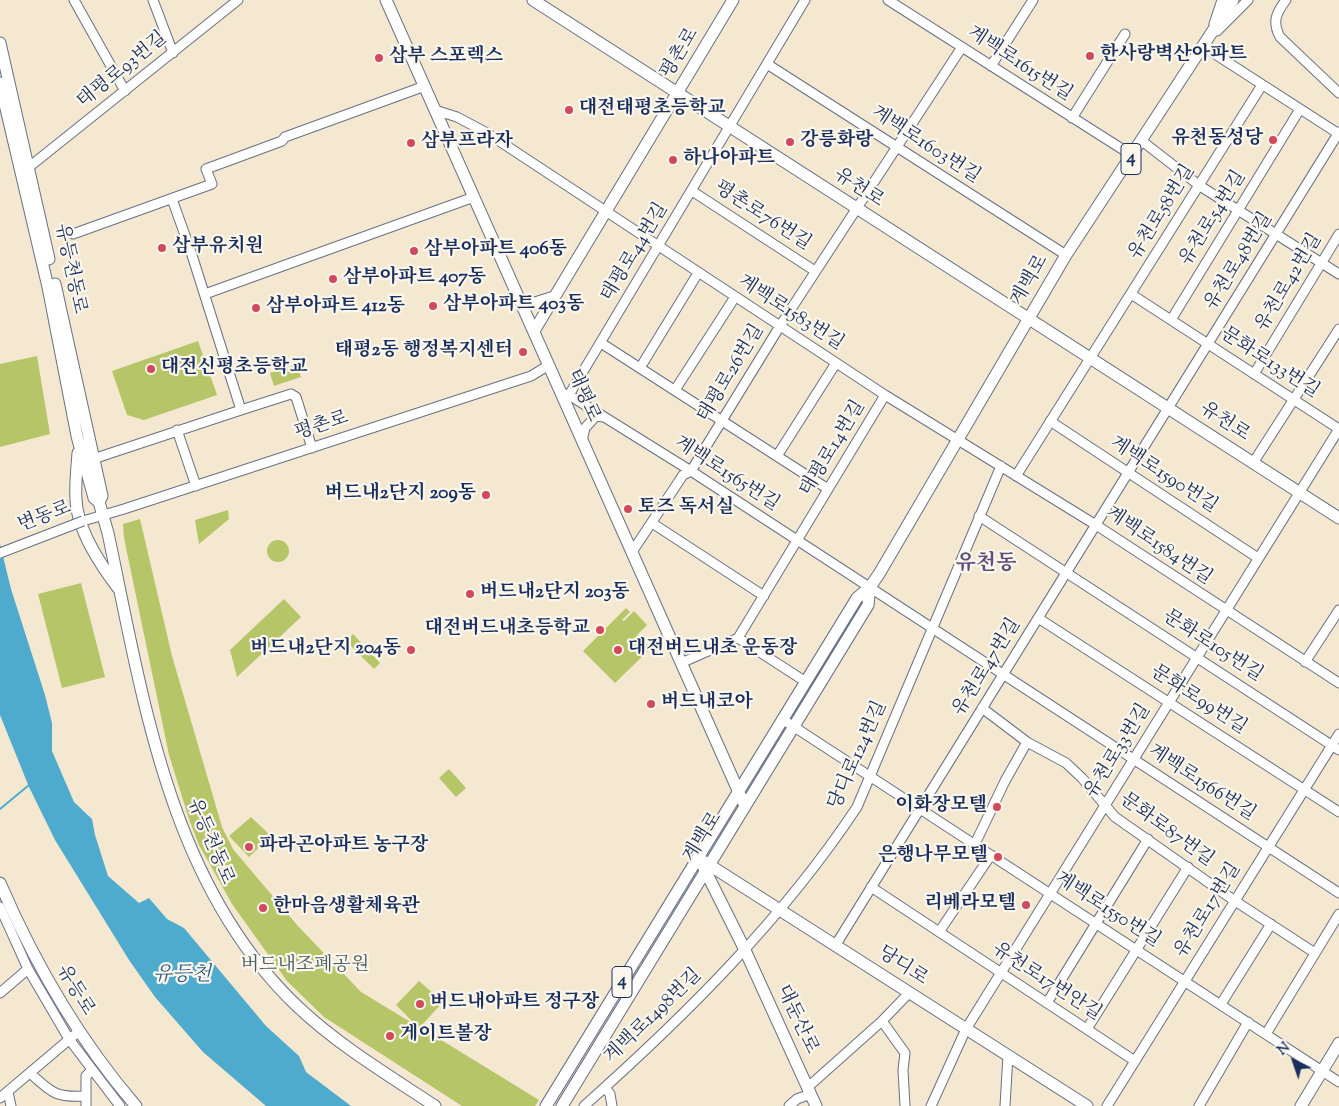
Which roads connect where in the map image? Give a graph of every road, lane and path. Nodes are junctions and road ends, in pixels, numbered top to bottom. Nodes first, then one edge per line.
1 (74, 0) edge
2 (153, 0) edge
3 (238, 0) edge
4 (386, 0) edge
5 (533, 0) edge
6 (734, 0) edge
7 (805, 0) edge
8 (888, 0) edge
9 (1033, 0) edge
10 (1222, 0) edge
11 (1233, 0) edge
12 (1248, 0) edge
13 (1286, 0) edge
14 (1125, 34) dead end
15 (0, 43) edge
16 (1206, 44) junction
17 (962, 47) junction
18 (173, 53) junction
19 (767, 64) junction
20 (991, 66) junction
21 (0, 83) edge
22 (1262, 85) junction
23 (425, 86) junction
24 (125, 91) junction
25 (1339, 92) edge
26 (678, 94) junction
27 (1300, 109) junction
28 (435, 110) junction
29 (1072, 118) junction
30 (729, 127) junction
31 (1339, 133) edge
32 (1142, 141) junction
33 (896, 147) junction
34 (1133, 156) junction
35 (29, 167) junction
36 (1200, 186) junction
37 (692, 191) junction
38 (474, 197) junction
39 (172, 200) junction
40 (856, 208) junction
41 (607, 211) junction
42 (1239, 211) junction
43 (73, 234) dead end
44 (1277, 234) junction
45 (1339, 234) edge
46 (658, 247) junction
47 (1066, 256) junction
48 (1322, 262) junction
49 (816, 271) junction
50 (698, 273) junction
51 (1339, 274) edge
52 (204, 294) junction
53 (1131, 294) junction
54 (554, 297) junction
55 (735, 297) junction
56 (520, 301) junction
57 (1030, 319) junction
58 (1170, 320) junction
59 (780, 326) junction
60 (1339, 329) edge
61 (534, 331) junction
62 (601, 343) junction
63 (1208, 344) junction
64 (1090, 358) junction
65 (836, 363) junction
66 (549, 365) junction
67 (640, 368) junction
68 (1254, 374) junction
69 (675, 390) junction
70 (565, 394) junction
71 (885, 395) junction
72 (1295, 400) junction
73 (1168, 408) junction
74 (241, 410) junction
75 (605, 418) junction
76 (1050, 421) junction
77 (721, 422) junction
78 (1339, 429) edge
79 (177, 430) junction
80 (77, 436) junction
81 (582, 441) junction
82 (957, 441) junction
83 (312, 448) junction
84 (777, 456) junction
85 (93, 459) junction
86 (1253, 463) junction
87 (1001, 466) junction
88 (691, 471) junction
89 (1128, 473) junction
90 (1016, 476) junction
91 (196, 486) junction
92 (828, 489) junction
93 (1299, 492) junction
94 (99, 502) junction
95 (103, 516) junction
96 (979, 516) junction
97 (1339, 518) edge
98 (652, 523) junction
99 (1096, 525) junction
100 (797, 541) junction
101 (632, 552) junction
102 (0, 553) edge
103 (1258, 558) junction
104 (1066, 572) junction
105 (870, 587) junction
106 (121, 592) junction
107 (764, 596) junction
108 (1339, 610) edge
109 (1225, 611) junction
110 (1038, 618) junction
111 (932, 629) junction
112 (738, 638) junction
113 (1197, 657) junction
114 (1305, 662) junction
115 (682, 663) junction
116 (1003, 675) junction
117 (806, 682) junction
118 (1339, 683) edge
119 (1169, 702) junction
120 (982, 708) junction
121 (782, 719) junction
122 (793, 727) junction
123 (1339, 734) edge
124 (1027, 742) junction
125 (1336, 747) edge
126 (1133, 759) junction
127 (869, 775) junction
128 (738, 790) junction
129 (1304, 790) junction
130 (745, 806) junction
131 (1104, 806) junction
132 (920, 808) junction
133 (1339, 812) edge
134 (1148, 839) junction
135 (975, 844) junction
136 (1268, 847) junction
137 (991, 855) junction
138 (698, 858) junction
139 (707, 867) junction
140 (1188, 867) junction
141 (0, 883) edge
142 (871, 887) junction
143 (1050, 893) junction
144 (1339, 893) edge
145 (1235, 901) junction
146 (0, 907) edge
147 (779, 910) junction
148 (1339, 914) edge
149 (1096, 923) junction
150 (1271, 924) junction
151 (939, 932) junction
152 (835, 946) junction
153 (744, 948) junction
154 (1136, 950) junction
155 (1315, 953) junction
156 (28, 969) junction
157 (1001, 972) junction
158 (1185, 981) junction
159 (0, 993) edge
160 (909, 993) junction
161 (1047, 1003) junction
162 (1221, 1004) junction
163 (882, 1021) junction
164 (1248, 1022) junction
165 (966, 1029) junction
166 (1087, 1029) junction
167 (1266, 1034) junction
168 (74, 1035) junction
169 (1339, 1043) edge
170 (1008, 1055) junction
171 (1135, 1061) junction
172 (92, 1070) junction
173 (1322, 1070) junction
174 (30, 1073) junction
175 (1339, 1082) edge
176 (604, 1088) junction
177 (809, 1091) junction
178 (8, 1092) junction
179 (85, 1096) junction
180 (0, 1098) edge
181 (11, 1106) edge
182 (86, 1106) edge
183 (120, 1106) edge
184 (136, 1106) edge
185 (435, 1106) edge
186 (546, 1106) edge
187 (562, 1106) edge
188 (584, 1106) edge
189 (612, 1106) edge
190 (789, 1106) edge
191 (816, 1106) edge
192 (905, 1106) edge
193 (931, 1106) edge
194 (1005, 1106) edge
195 (1087, 1106) edge
196 (1107, 1106) edge
197 (1199, 1106) edge
198 (1301, 1106) edge

1 - 24 street
2 - 18 street
3 - 18 street, 태평로93번길
4 - 23 main road, 태평로
5 - 26 main road, 유천로
6 - 26 main road, 평촌로
7 - 19 street, 태평로44번길
8 - 17 street, 계백로1615번길
9 - 20 street
10 - 16 street
11 - 16 main road, 계백로 / 4
12 - 16 street
13 - 25 street
14 - 29 street
15 - 35 main road, 유등천동로
16 - 22 street
16 - 32 main road, 계백로 / 4
17 - 20 street, 계백로1615번길
17 - 33 street, 태평로26번길
18 - 24 street, 태평로93번길
19 - 30 street, 태평로44번길
19 - 33 street, 계백로1603번길
20 - 29 street, 계백로1615번길
21 - 80 main road, 유등천동로
22 - 27 street
22 - 36 street, 유천로58번길
23 - 28 main road, 태평로
23 - 39 street
24 - 35 street, 태평로93번길
26 - 30 main road, 유천로
26 - 41 main road, 평촌로
27 - 31 street
27 - 42 street, 유천로54번길
28 - 38 main road, 태평로
28 - 41 street, 계백로1583번길
29 - 34 street, 계백로1615번길
30 - 37 street, 태평로44번길
30 - 40 main road, 유천로
31 - 44 street, 유천로48번길
32 - 34 main road, 계백로 / 4
32 - 36 street
33 - 40 street, 태평로26번길
33 - 47 street, 계백로1603번길
34 - 47 main road, 계백로 / 4
35 - 85 main road, 유등천동로
36 - 42 street
36 - 53 street, 유천로58번길
37 - 46 street, 태평로44번길
37 - 49 street, 평촌로76번길
38 - 52 street
38 - 56 main road, 태평로
39 - 43 street
39 - 52 street
40 - 49 street, 태평로26번길
40 - 57 main road, 유천로
41 - 46 street, 계백로1583번길
41 - 54 main road, 평촌로
42 - 44 street
42 - 58 street, 유천로54번길
44 - 48 street
44 - 63 street, 유천로48번길
45 - 48 street, 유천로42번길
46 - 50 street, 계백로1583번길
46 - 62 street, 태평로44번길
47 - 57 main road, 계백로 / 4
48 - 51 street
48 - 68 street, 유천로42번길
49 - 59 street, 태평로26번길
50 - 55 street, 계백로1583번길
50 - 67 street
52 - 74 street
53 - 58 street, 문화로133번길
53 - 64 street, 유천로58번길
54 - 56 main road
54 - 61 main road, 평촌로
55 - 59 street, 계백로1583번길
55 - 69 street
56 - 61 main road, 태평로
57 - 64 main road, 유천로
57 - 82 main road, 계백로 / 4
58 - 63 street, 문화로133번길
59 - 65 street, 계백로1583번길
59 - 77 street, 태평로26번길
60 - 72 street
61 - 66 main road, 태평로
62 - 67 street
62 - 70 street, 태평로44번길
63 - 68 street, 문화로133번길
63 - 73 street, 유천로48번길
64 - 73 main road, 유천로
64 - 76 street
65 - 71 street, 계백로1583번길
65 - 84 street
66 - 70 main road, 태평로
66 - 83 street, 평촌로
67 - 69 street
68 - 72 street, 문화로133번길
69 - 77 street
70 - 75 street, 계백로1565번길
70 - 81 main road, 태평로
71 - 82 street, 계백로1583번길
71 - 92 street, 태평로14번길
72 - 78 street, 문화로133번길
72 - 86 street
73 - 86 main road, 유천로
73 - 89 street, 유천로47번길
74 - 79 street
74 - 83 street
75 - 81 street
75 - 88 street, 계백로1565번길
76 - 89 street, 계백로1590번길
76 - 90 street
77 - 84 street
77 - 88 street, 태평로26번길
78 - 93 street, 유천로33번길
79 - 85 street
79 - 91 street
80 - 94 main road, 유등천동로
80 - 106 main road
81 - 101 main road, 태평로
82 - 87 street, 계백로1584번길
82 - 105 main road, 계백로 / 4
83 - 91 street, 평촌로
84 - 92 street
85 - 94 main road, 유등천동로
86 - 93 main road, 유천로
87 - 90 street, 계백로1584번길
87 - 96 street, 당디로124번길
88 - 98 street, 태평로26번길
88 - 100 street, 계백로1565번길
89 - 99 street, 유천로47번길
89 - 103 street, 계백로1590번길
90 - 99 street, 계백로1584번길
91 - 95 street, 평촌로
92 - 100 street, 태평로14번길
93 - 97 main road, 유천로
93 - 103 street, 유천로33번길
94 - 95 main road, 유등천동로
95 - 102 street, 변동로, bridge
95 - 106 main road, 유등천동로
96 - 104 street, 문화로105번길
96 - 111 street, 당디로124번길
98 - 101 street, 태평로26번길
98 - 107 street
99 - 104 street, 유천로47번길
99 - 109 street, 계백로1584번길
100 - 105 street, 계백로1565번길
100 - 107 street, 태평로14번길
101 - 115 main road, 태평로
103 - 109 street, 유천로33번길
104 - 110 street, 유천로47번길
104 - 113 street, 문화로105번길
105 - 111 street, 계백로1566번길
105 - 117 main road, 계백로 / 4
105 - 122 main road, 계백로 / 4
106 - 185 main road, 유등천동로
107 - 112 street, 태평로14번길
108 - 114 street
109 - 113 street, 유천로33번길
109 - 114 street, 계백로1584번길
110 - 116 street, 유천로47번길
110 - 119 street, 문화로99번길
111 - 116 street, 계백로1566번길
111 - 127 street, 당디로124번길
112 - 115 street
112 - 117 street
113 - 119 street, 유천로33번길
113 - 125 street, 문화로105번길
114 - 118 street, 계백로1584번길
115 - 128 main road, 태평로
116 - 120 street, 유천로47번길
116 - 126 street, 계백로1566번길
117 - 121 main road, 계백로 / 4
119 - 126 street, 유천로33번길
119 - 129 street, 문화로99번길
120 - 124 street, 문화로87번길
120 - 132 street, 유천로47번길
121 - 122 street, 계백로1550번길
121 - 128 main road, 계백로 / 4
122 - 127 street, 계백로1550번길
122 - 130 main road, 계백로 / 4
123 - 125 street, 유천로17번길
124 - 131 street, 문화로87번길
124 - 135 street
125 - 129 street, 유천로17번길
126 - 131 street, 유천로33번길
126 - 136 street, 계백로1566번길
127 - 132 street, 계백로1550번길
127 - 147 street, 당디로124번길
128 - 130 main road, 태평로
128 - 138 main road, 계백로 / 4
129 - 133 street, 문화로99번길
129 - 136 street, 유천로17번길
130 - 139 main road, 계백로 / 4
131 - 134 street, 문화로87번길
131 - 143 street, 유천로33번길
132 - 135 street, 계백로1550번길
132 - 142 street, 유천로47번길
134 - 140 street, 문화로87번길
134 - 149 street
135 - 137 street, 계백로1550번길
136 - 144 street, 계백로1566번길
136 - 145 street, 유천로17번길
137 - 143 street, 계백로1550번길
137 - 151 street
138 - 139 main road, 당디로
138 - 186 main road, 계백로 / 4
139 - 147 main road, 당디로
139 - 153 main road, 대둔산로
139 - 187 main road, 계백로 / 4
140 - 145 street, 문화로87번길
140 - 154 street
141 - 168 main road, 유등로
142 - 151 street, 유천로17번안길
142 - 152 street, 유천로47번길
143 - 149 street, 계백로1550번길
143 - 157 street, 유천로33번길
145 - 150 street, 문화로87번길
145 - 158 street, 유천로17번길
146 - 156 street
147 - 152 main road, 당디로
147 - 153 street
148 - 155 street
149 - 154 street, 계백로1550번길
149 - 161 street
150 - 155 street, 문화로87번길
150 - 162 street
151 - 157 street, 유천로17번안길
152 - 160 main road, 당디로
153 - 176 street, 계백로1498번길
153 - 177 main road, 대둔산로
154 - 158 street, 계백로1550번길
154 - 166 street
155 - 167 street
156 - 159 street
156 - 168 street
157 - 161 street, 유천로17번안길
157 - 165 street, 유천로33번길
158 - 162 street, 계백로1550번길
158 - 171 street, 유천로17번길
160 - 163 street
160 - 165 main road, 당디로
161 - 166 street, 유천로17번안길
162 - 164 street, 계백로1550번길
163 - 177 street
163 - 192 street
164 - 167 street, 계백로1550번길
164 - 197 street
165 - 170 main road, 당디로
165 - 193 street, 유천로33번길
166 - 171 street, 유천로17번안길
167 - 173 street, 계백로1550번길
168 - 172 street
168 - 174 street
168 - 184 main road, 유등로
169 - 173 main road
170 - 194 street
170 - 195 main road, 당디로
171 - 196 street, 유천로17번길
172 - 179 street
172 - 183 street
173 - 175 street, 계백로1550번길
173 - 198 main road
174 - 178 street
174 - 179 street
176 - 188 street, 계백로1498번길
176 - 189 street
177 - 190 street
177 - 191 main road, 대둔산로
178 - 180 street
178 - 181 street
179 - 182 street

